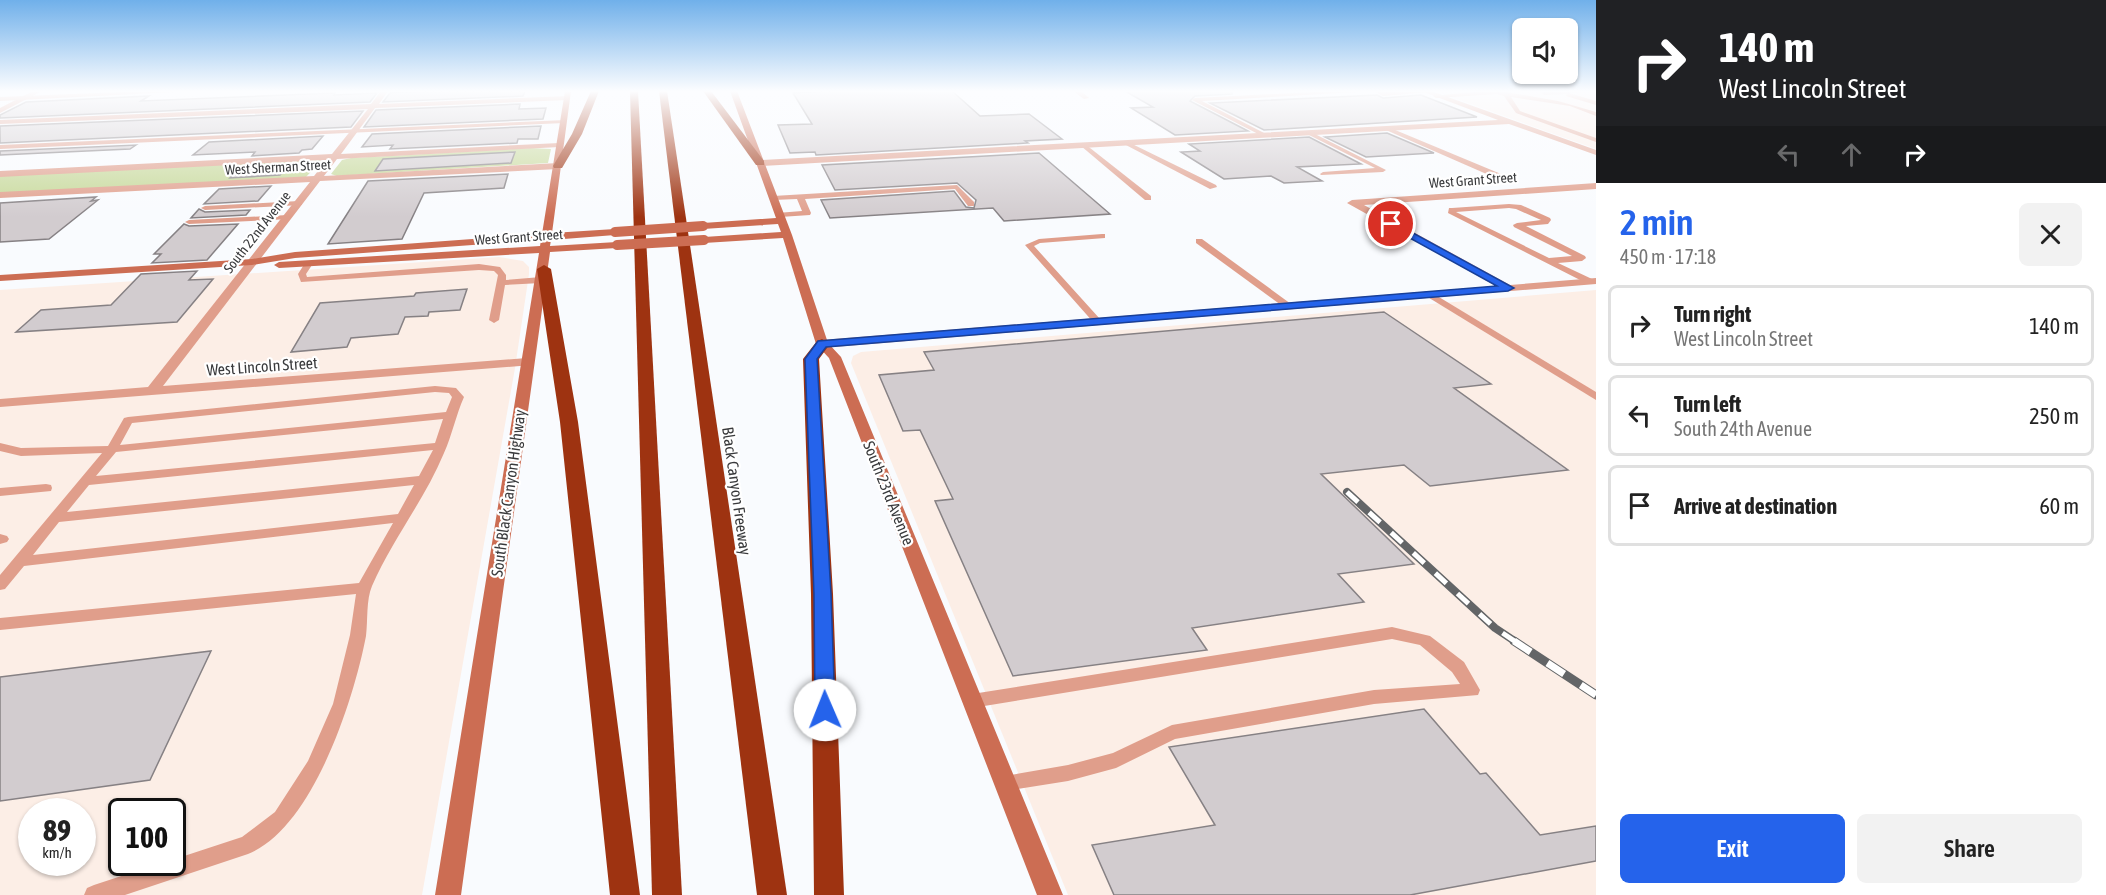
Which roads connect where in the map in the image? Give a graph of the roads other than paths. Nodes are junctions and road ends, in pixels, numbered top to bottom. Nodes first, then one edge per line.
1 (316, 133) edge
2 (354, 133) edge
3 (562, 133) edge
4 (578, 133) edge
5 (636, 133) edge
6 (669, 133) edge
7 (738, 133) edge
8 (749, 133) edge
9 (1260, 133) edge
10 (1310, 133) junction
11 (1315, 133) edge
12 (1397, 133) edge
13 (1540, 133) edge
14 (1576, 133) edge
15 (1264, 135) junction
16 (1596, 140) edge
17 (1126, 142) junction
18 (559, 145) junction
19 (1083, 145) junction
20 (0, 147) edge
21 (1596, 153) edge
22 (334, 157) junction
23 (760, 163) junction
24 (558, 166) junction
25 (0, 174) edge
26 (1323, 174) dead end
27 (317, 179) junction
28 (1510, 181) dead end
29 (1596, 186) edge
30 (1213, 187) dead end
31 (0, 195) edge
32 (800, 197) junction
33 (774, 198) junction
34 (1148, 198) dead end
35 (299, 203) junction
36 (971, 204) dead end
37 (204, 208) dead end
38 (288, 217) junction
39 (781, 218) junction
40 (189, 222) dead end
41 (787, 235) junction
42 (546, 236) junction
43 (1102, 236) dead end
44 (1199, 241) dead end
45 (1548, 261) junction
46 (252, 262) junction
47 (308, 265) junction
48 (543, 266) junction
49 (0, 278) edge
50 (1593, 281) edge
51 (501, 283) junction
52 (1508, 288) junction
53 (1429, 294) junction
54 (1288, 306) junction
55 (494, 320) dead end
56 (1097, 321) junction
57 (822, 344) junction
58 (527, 362) junction
59 (153, 390) junction
60 (1596, 397) edge
61 (0, 403) edge
62 (450, 415) junction
63 (440, 446) junction
64 (0, 447) edge
65 (112, 449) junction
66 (423, 480) junction
67 (86, 481) junction
68 (46, 488) dead end
69 (0, 492) edge
70 (56, 518) junction
71 (402, 518) junction
72 (20, 561) junction
73 (0, 585) edge
74 (364, 588) junction
75 (0, 624) edge
76 (972, 701) junction
77 (1005, 783) junction
78 (94, 895) edge
79 (448, 895) edge
80 (625, 895) edge
81 (667, 895) edge
82 (771, 895) edge
83 (829, 895) edge
84 (1050, 895) edge

1 - 20 lane
2 - 22 street, South 22nd Avenue
3 - 18 main road, South Black Canyon Highway
4 - 24 highway
5 - 81 highway
6 - 82 highway, Black Canyon Freeway
7 - 23 highway
8 - 23 main road, South 23rd Avenue
9 - 15 lane
10 - 11 street
10 - 15 street
10 - 26 lane
12 - 28 lane
13 - 21 street
14 - 16 lane
15 - 17 street
17 - 19 street
17 - 30 lane
18 - 22 street, West Sherman Street
18 - 24 main road, South Black Canyon Highway
19 - 23 street
19 - 34 lane
22 - 25 street, West Sherman Street
22 - 27 street, South 22nd Avenue
23 - 33 main road, South 23rd Avenue
24 - 27 street, West Sherman Street
24 - 42 main road, South Black Canyon Highway
27 - 31 street, West Sherman Street
27 - 35 street, South 22nd Avenue
29 - 52 street, West Grant Street
32 - 33 lane
32 - 36 lane
32 - 39 lane
33 - 39 main road, South 23rd Avenue
35 - 37 lane
35 - 38 street, South 22nd Avenue
38 - 40 lane
38 - 46 street, South 22nd Avenue
39 - 41 main road, South 23rd Avenue
39 - 42 main road, West Grant Street, bridge
41 - 48 main road, West Grant Street, bridge
41 - 57 main road, South 23rd Avenue
42 - 46 main road, West Grant Street
42 - 48 main road, South Black Canyon Highway
43 - 56 lane
44 - 54 lane
45 - 45 lane
45 - 50 lane
46 - 47 main road, West Grant Street
46 - 49 main road, West Grant Street
46 - 59 street, South 22nd Avenue
47 - 48 main road, West Grant Street
47 - 51 lane
48 - 51 lane
48 - 58 main road, South Black Canyon Highway
48 - 80 highway
50 - 52 street
51 - 55 lane
52 - 53 street
53 - 54 street
53 - 60 lane
54 - 56 street
56 - 57 street
57 - 76 main road, South 23rd Avenue
57 - 83 highway
58 - 59 street, West Lincoln Street
58 - 79 main road, South Black Canyon Highway
59 - 61 street, West Lincoln Street
62 - 63 lane
62 - 65 lane
62 - 65 lane
63 - 66 lane
63 - 67 lane
64 - 65 lane
65 - 67 lane
66 - 70 lane
66 - 71 lane
67 - 70 lane
68 - 69 lane
70 - 72 lane
71 - 72 lane
71 - 74 lane
72 - 73 lane
74 - 75 lane
74 - 78 lane
76 - 77 main road, South 23rd Avenue
76 - 77 lane
77 - 84 main road, South 23rd Avenue

